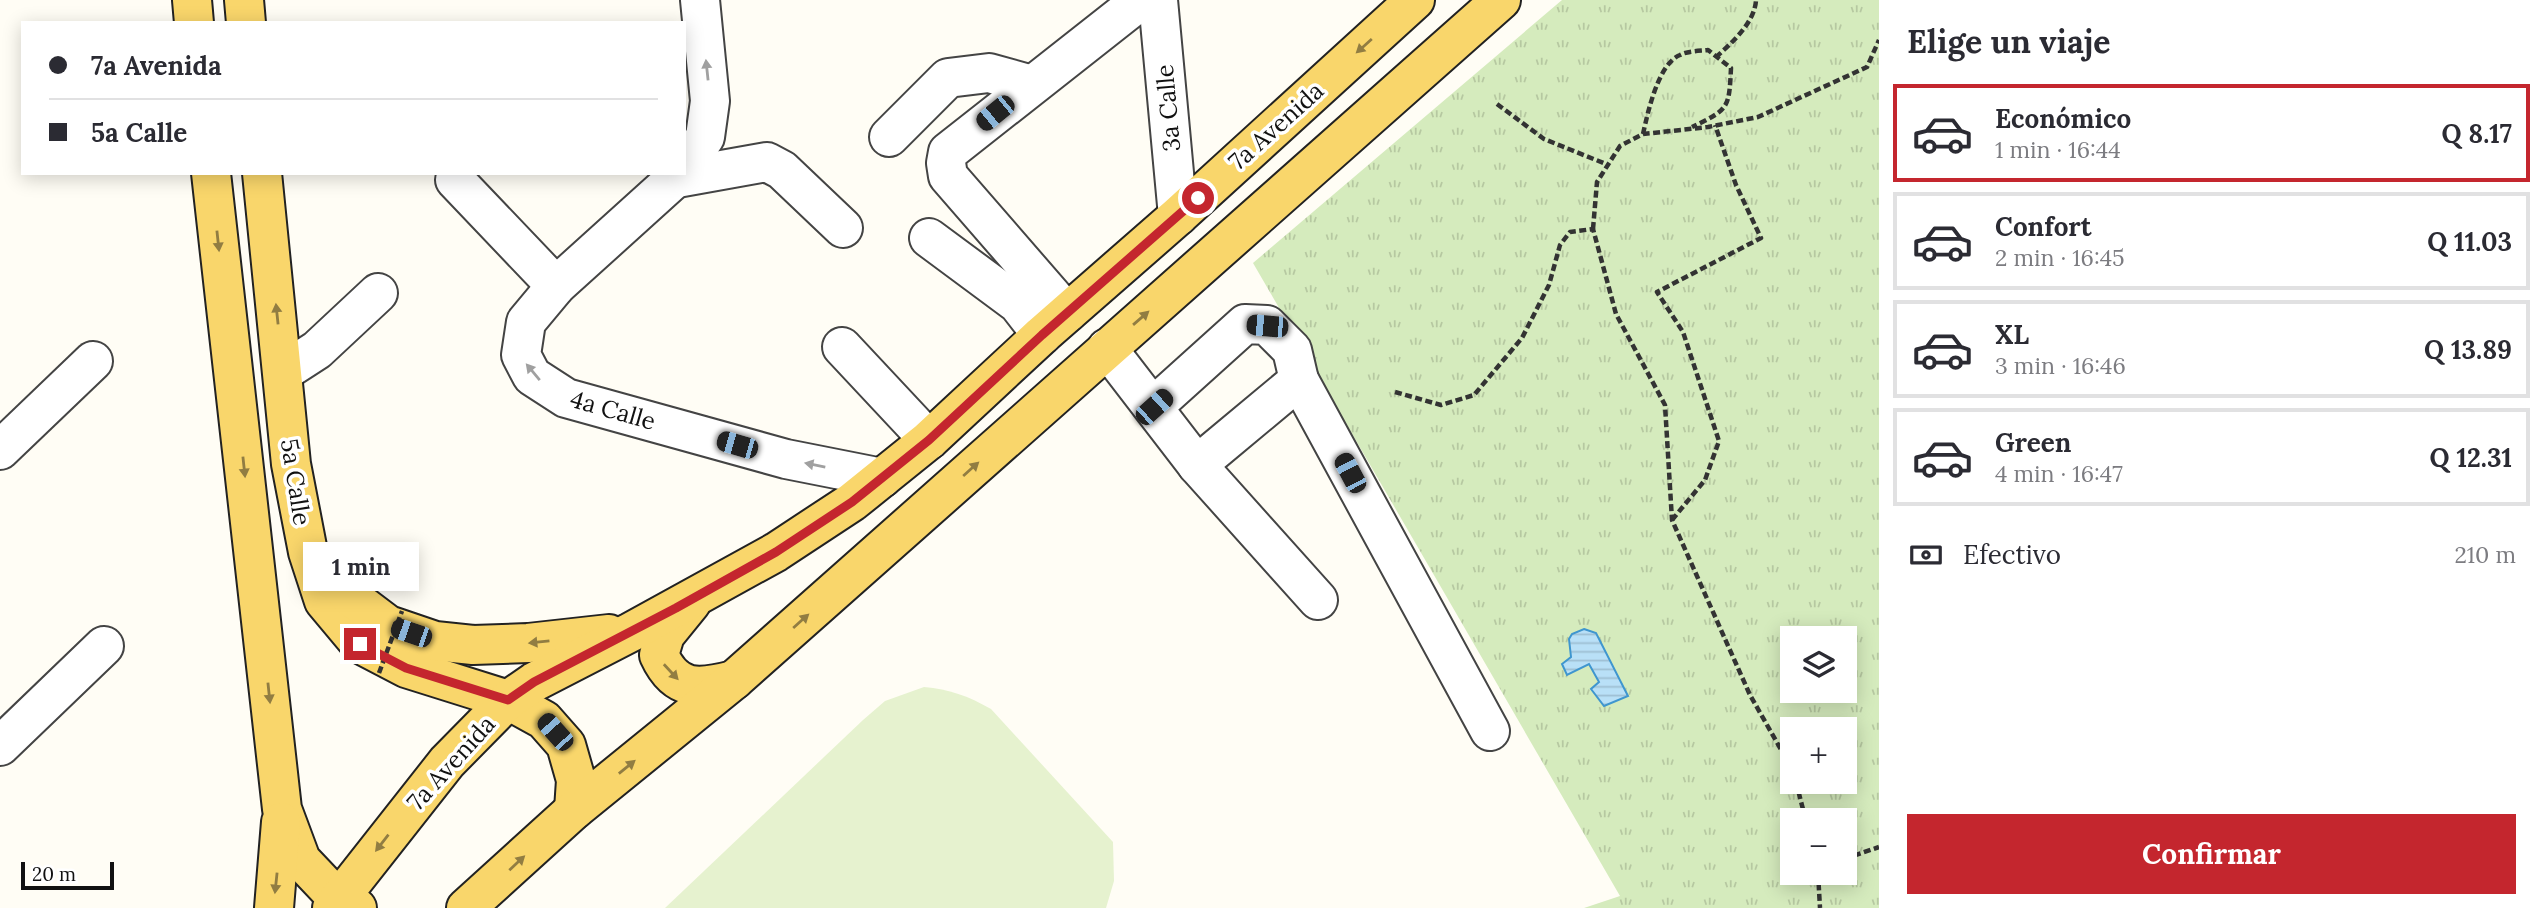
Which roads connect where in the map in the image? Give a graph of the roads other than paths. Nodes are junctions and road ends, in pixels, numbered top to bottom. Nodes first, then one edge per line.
1 (192, 0) edge
2 (244, 0) edge
3 (700, 0) edge
4 (1141, 0) edge
5 (1158, 0) edge
6 (1415, 0) edge
7 (1501, 0) edge
8 (194, 21) edge
9 (246, 21) edge
10 (1032, 85) junction
11 (889, 137) dead end
12 (686, 166) edge
13 (686, 172) edge
14 (211, 175) edge
15 (262, 175) edge
16 (679, 175) edge
17 (455, 180) dead end
18 (1178, 216) junction
19 (844, 228) dead end
20 (929, 238) dead end
21 (556, 286) junction
22 (378, 293) dead end
23 (1055, 324) junction
24 (842, 347) dead end
25 (1107, 348) junction
26 (93, 361) dead end
27 (283, 372) junction
28 (1299, 380) junction
29 (1154, 407) junction
30 (929, 440) junction
31 (0, 450) edge
32 (1197, 465) junction
33 (882, 478) junction
34 (308, 552) junction
35 (697, 596) junction
36 (1318, 600) dead end
37 (631, 632) junction
38 (104, 646) dead end
39 (734, 680) junction
40 (508, 700) junction
41 (1490, 731) dead end
42 (0, 746) edge
43 (282, 809) junction
44 (574, 810) junction
45 (342, 905) edge
46 (274, 908) edge
47 (466, 908) edge

1 - 8 main road
2 - 9 main road
12 -> 3 street, 4a Calle
4 - 10 street
5 - 18 street, 3a Calle
6 -> 18 main road, 7a Avenida
25 -> 7 main road
10 - 11 street
10 - 23 street
13 - 19 street
14 -> 43 main road, 5a Calle
27 -> 15 main road, 5a Calle
16 - 21 street, 4a Calle
17 - 21 street
18 - 23 main road, 7a Avenida
20 - 23 street
33 -> 21 street, 4a Calle
22 - 27 street
23 - 30 main road, 7a Avenida
24 - 30 street
25 - 29 street
39 -> 25 main road
26 - 31 street
27 - 34 main road, 5a Calle
28 - 29 street
28 - 32 street
28 - 41 street
29 - 32 street
30 - 33 main road, 7a Avenida
32 - 36 street
33 - 35 main road, 7a Avenida
37 -> 34 main road
34 - 40 main road, 5a Calle
35 - 37 main road, 7a Avenida
35 -> 39 main road
37 - 40 main road, 7a Avenida
38 - 42 street
44 -> 39 main road
40 - 44 main road, 5a Calle
40 -> 45 main road, 7a Avenida
43 - 45 main road, 5a Calle
43 -> 46 main road
47 -> 44 main road

